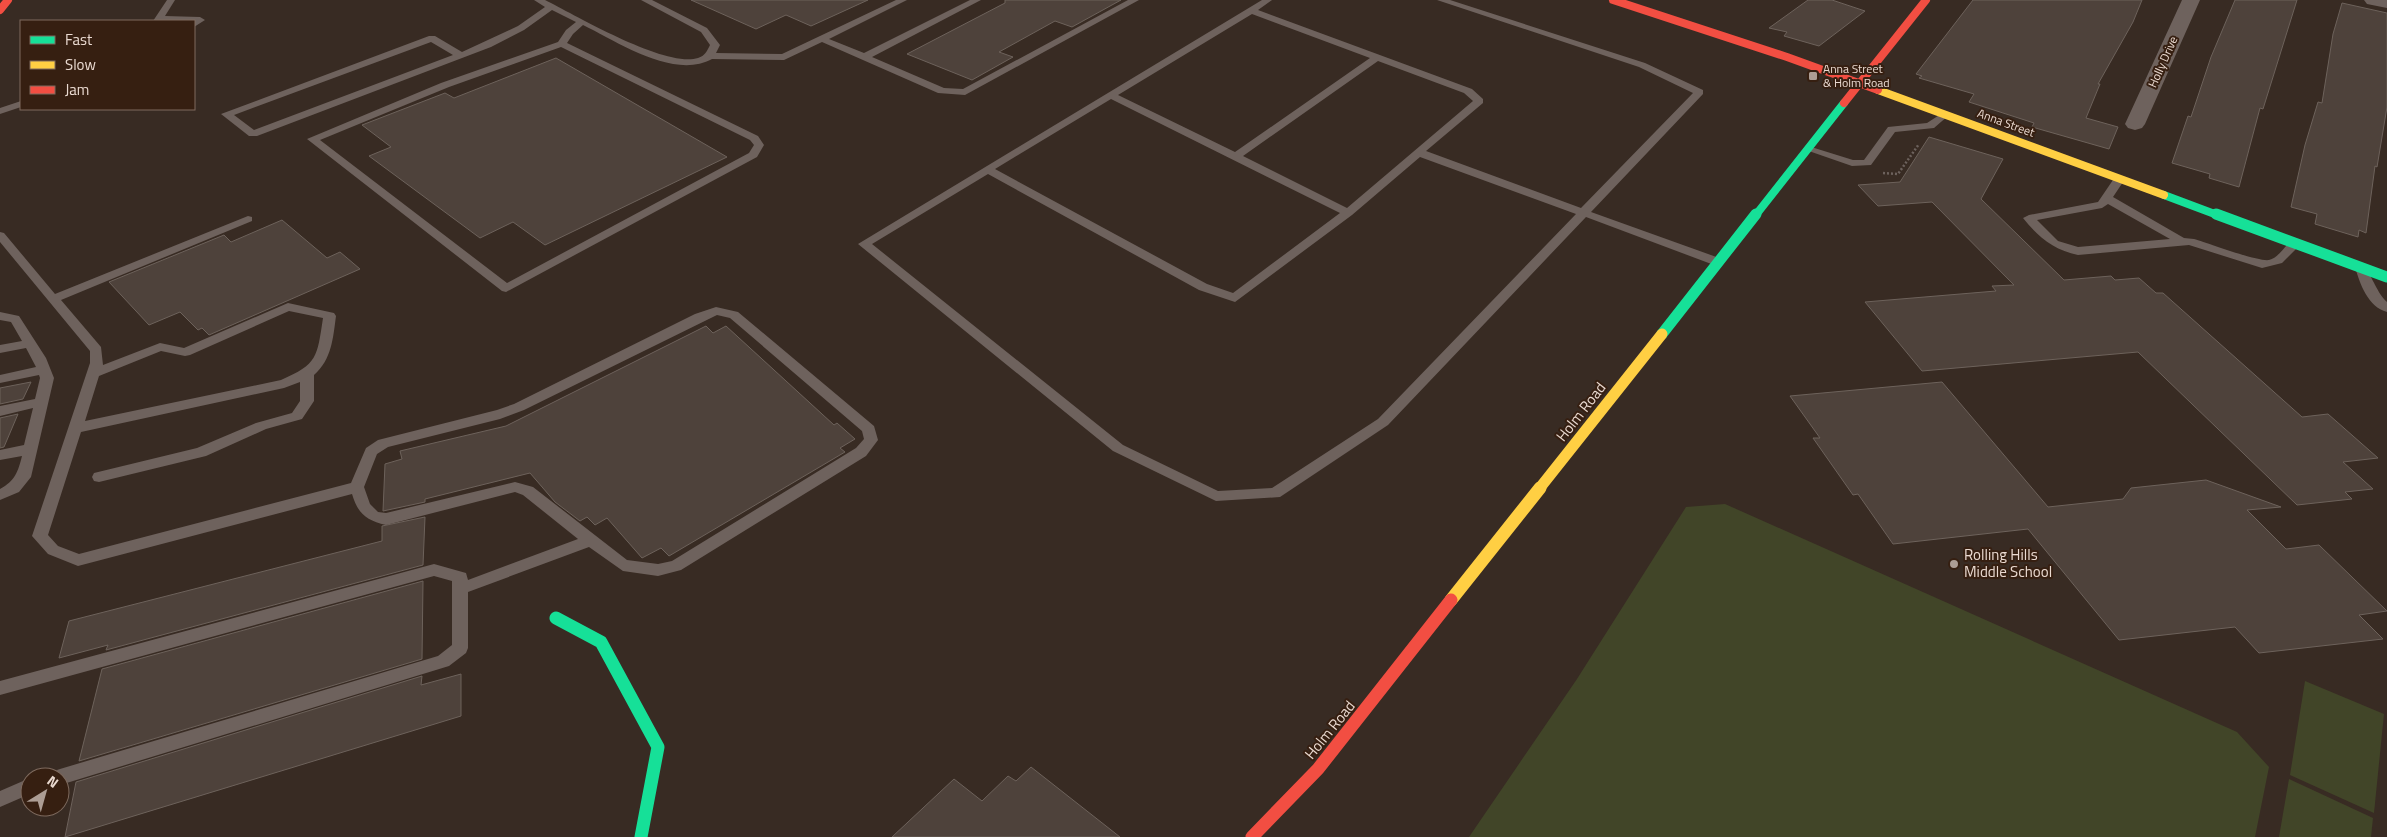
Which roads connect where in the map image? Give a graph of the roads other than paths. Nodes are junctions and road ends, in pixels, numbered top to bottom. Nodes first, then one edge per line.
1 (8, 0) edge
2 (171, 0) edge
3 (538, 0) edge
4 (645, 0) edge
5 (903, 0) edge
6 (977, 0) edge
7 (1135, 0) edge
8 (1268, 0) edge
9 (1441, 0) edge
10 (1613, 0) edge
11 (1926, 0) edge
12 (2191, 0) edge
13 (2373, 0) edge
14 (2387, 3) edge
15 (551, 6) junction
16 (0, 10) edge
17 (1250, 10) junction
18 (158, 20) edge
19 (195, 20) edge
20 (582, 21) junction
21 (822, 39) junction
22 (562, 44) junction
23 (460, 55) junction
24 (710, 56) junction
25 (866, 56) junction
26 (1377, 57) junction
27 (1859, 83) junction
28 (1111, 95) junction
29 (20, 104) edge
30 (0, 111) edge
31 (1944, 115) junction
32 (2135, 124) dead end
33 (1808, 149) junction
34 (1418, 152) junction
35 (1235, 157) junction
36 (987, 169) junction
37 (2119, 179) junction
38 (2107, 199) junction
39 (1583, 212) junction
40 (1348, 213) junction
41 (248, 219) dead end
42 (0, 235) edge
43 (2180, 240) junction
44 (2296, 243) junction
45 (1718, 262) junction
46 (2361, 267) junction
47 (2387, 277) edge
48 (53, 300) junction
49 (2387, 308) edge
50 (0, 316) edge
51 (30, 343) junction
52 (0, 349) edge
53 (44, 370) junction
54 (94, 373) junction
55 (307, 374) junction
56 (0, 379) edge
57 (42, 402) junction
58 (0, 411) edge
59 (76, 428) junction
60 (31, 449) junction
61 (0, 455) edge
62 (99, 477) dead end
63 (357, 487) junction
64 (0, 495) edge
65 (590, 540) junction
66 (460, 589) junction
67 (556, 618) dead end
68 (0, 688) edge
69 (70, 774) edge
70 (20, 790) edge
71 (0, 799) edge
72 (641, 837) edge
73 (1252, 837) edge

1 - 16 street
2 - 18 lane
3 - 15 lane
4 - 24 lane
5 - 21 lane
6 - 25 lane
7 - 25 lane
8 - 17 lane
9 - 39 lane
10 - 27 street, Anna Street
11 - 27 street, Holm Road
12 - 32 street, Holly Drive
13 - 14 street
15 - 20 lane
15 - 23 lane
17 - 26 lane
17 - 28 lane
18 - 19 lane
20 - 22 lane
20 - 24 lane
21 - 24 lane
21 - 25 lane
22 - 22 lane
23 - 23 lane
26 - 34 lane
26 - 35 lane
27 - 31 street, Anna Street
27 - 33 street, Holm Road
28 - 35 lane
28 - 36 lane
29 - 30 lane
31 - 33 lane
31 - 37 street, Anna Street
33 - 45 street, Holm Road
34 - 39 lane
34 - 40 lane
35 - 40 lane
36 - 39 lane
36 - 40 lane
37 - 38 lane
37 - 44 street, Anna Street
38 - 43 lane
38 - 43 lane
39 - 45 lane
41 - 48 lane
42 - 48 lane
43 - 44 lane
44 - 46 street, Anna Street
45 - 73 street, Holm Road
46 - 47 street, Anna Street
46 - 49 lane
48 - 54 lane
50 - 51 lane
51 - 52 lane
51 - 53 lane
53 - 56 lane
53 - 57 lane
54 - 55 lane
54 - 59 lane
55 - 59 lane
55 - 62 lane
57 - 58 lane
57 - 60 lane
59 - 63 lane
60 - 61 lane
60 - 64 lane
63 - 65 lane
63 - 65 lane
65 - 66 lane
66 - 68 lane
66 - 69 lane
67 - 72 street
70 - 71 lane

